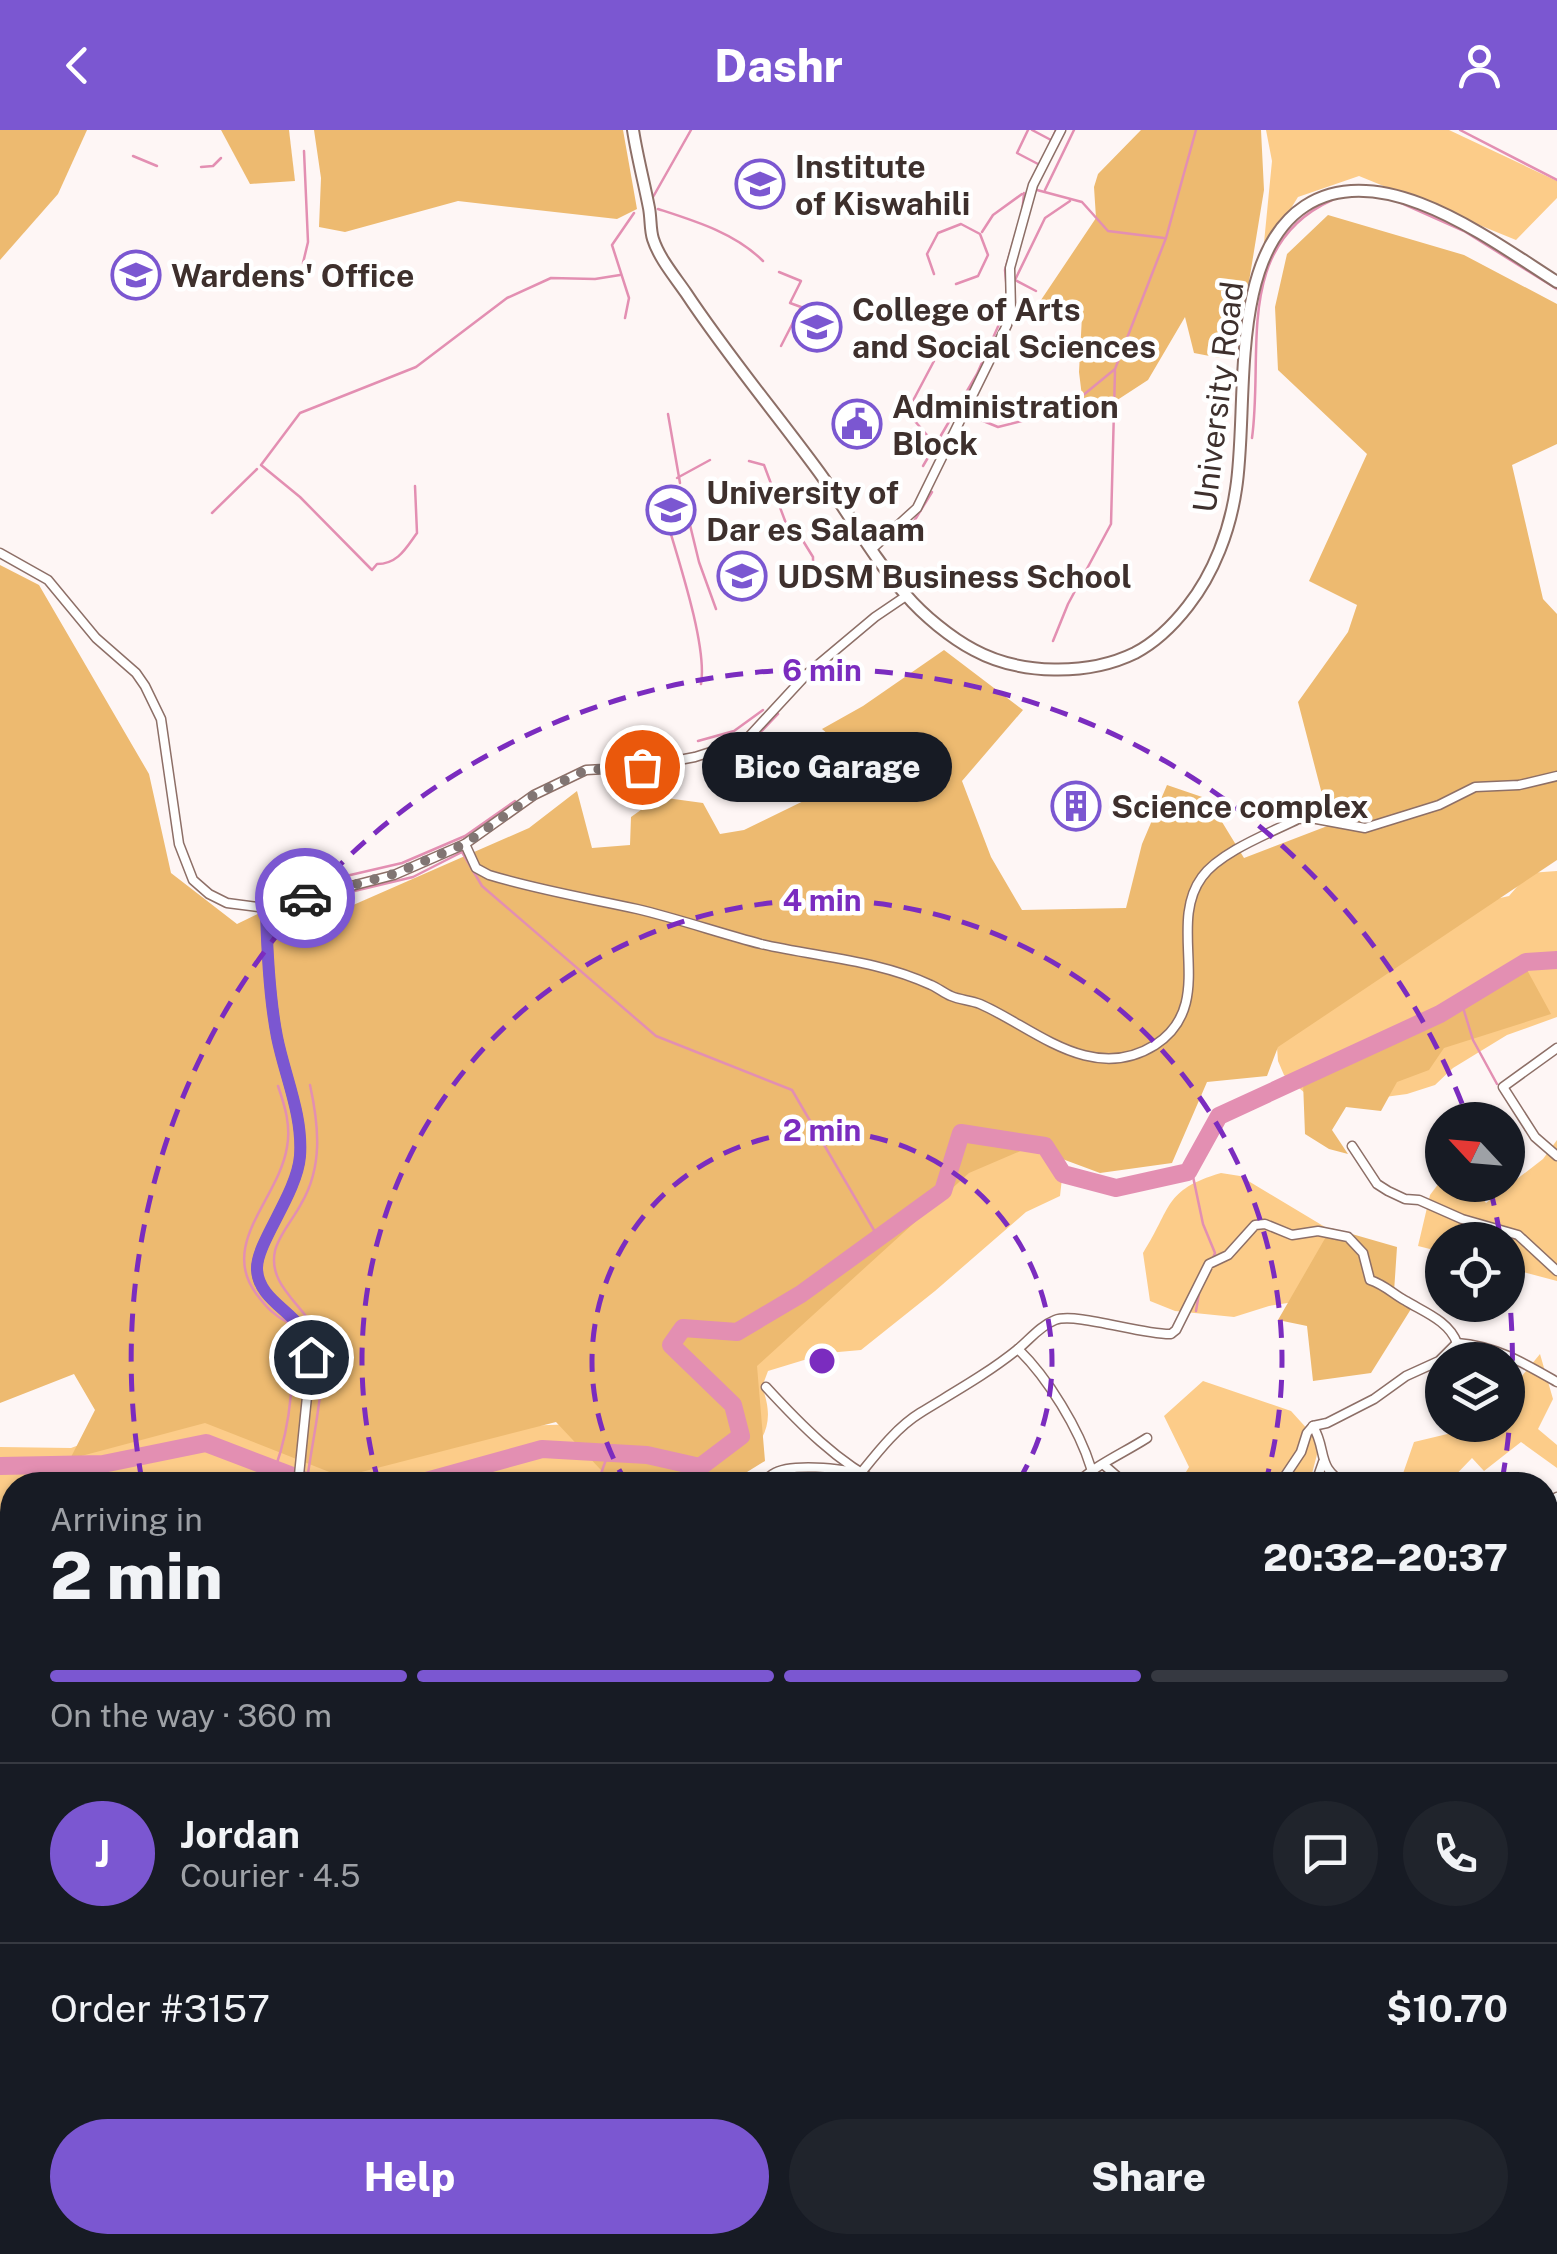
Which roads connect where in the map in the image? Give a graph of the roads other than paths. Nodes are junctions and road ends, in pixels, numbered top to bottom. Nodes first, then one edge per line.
1 (633, 130) edge
2 (1061, 130) edge
3 (1557, 282) edge
4 (872, 548) junction
5 (0, 553) edge
6 (906, 596) junction
7 (1557, 776) edge
8 (465, 844) junction
9 (266, 908) junction
10 (1557, 1048) edge
11 (1352, 1146) dead end
12 (1557, 1156) edge
13 (1557, 1271) edge
14 (1457, 1342) edge
15 (1018, 1349) junction
16 (1525, 1363) edge
17 (1425, 1367) edge
18 (1557, 1382) edge
19 (766, 1387) dead end
20 (1314, 1426) junction
21 (1147, 1438) dead end
22 (1323, 1462) junction
23 (1104, 1465) junction
24 (1091, 1468) junction
25 (300, 1472) edge
26 (774, 1472) edge
27 (854, 1472) edge
28 (858, 1472) edge
29 (862, 1472) edge
30 (1087, 1472) edge
31 (1112, 1472) edge
32 (1287, 1472) edge
33 (1320, 1472) edge
34 (1331, 1472) edge

1 - 4 street, University Road
2 - 4 street
3 - 6 street, University Road
4 - 6 street, University Road
5 - 9 street
6 - 8 street
7 - 8 street
8 - 9 street
9 - 25 street
10 - 12 street
11 - 13 street
14 - 15 street
15 - 24 street
15 - 29 street
16 - 18 street
17 - 20 street
19 - 28 street
20 - 22 street
20 - 32 street
21 - 23 street
22 - 33 street
22 - 34 street
23 - 24 street
23 - 31 street
24 - 30 street
26 - 27 street

